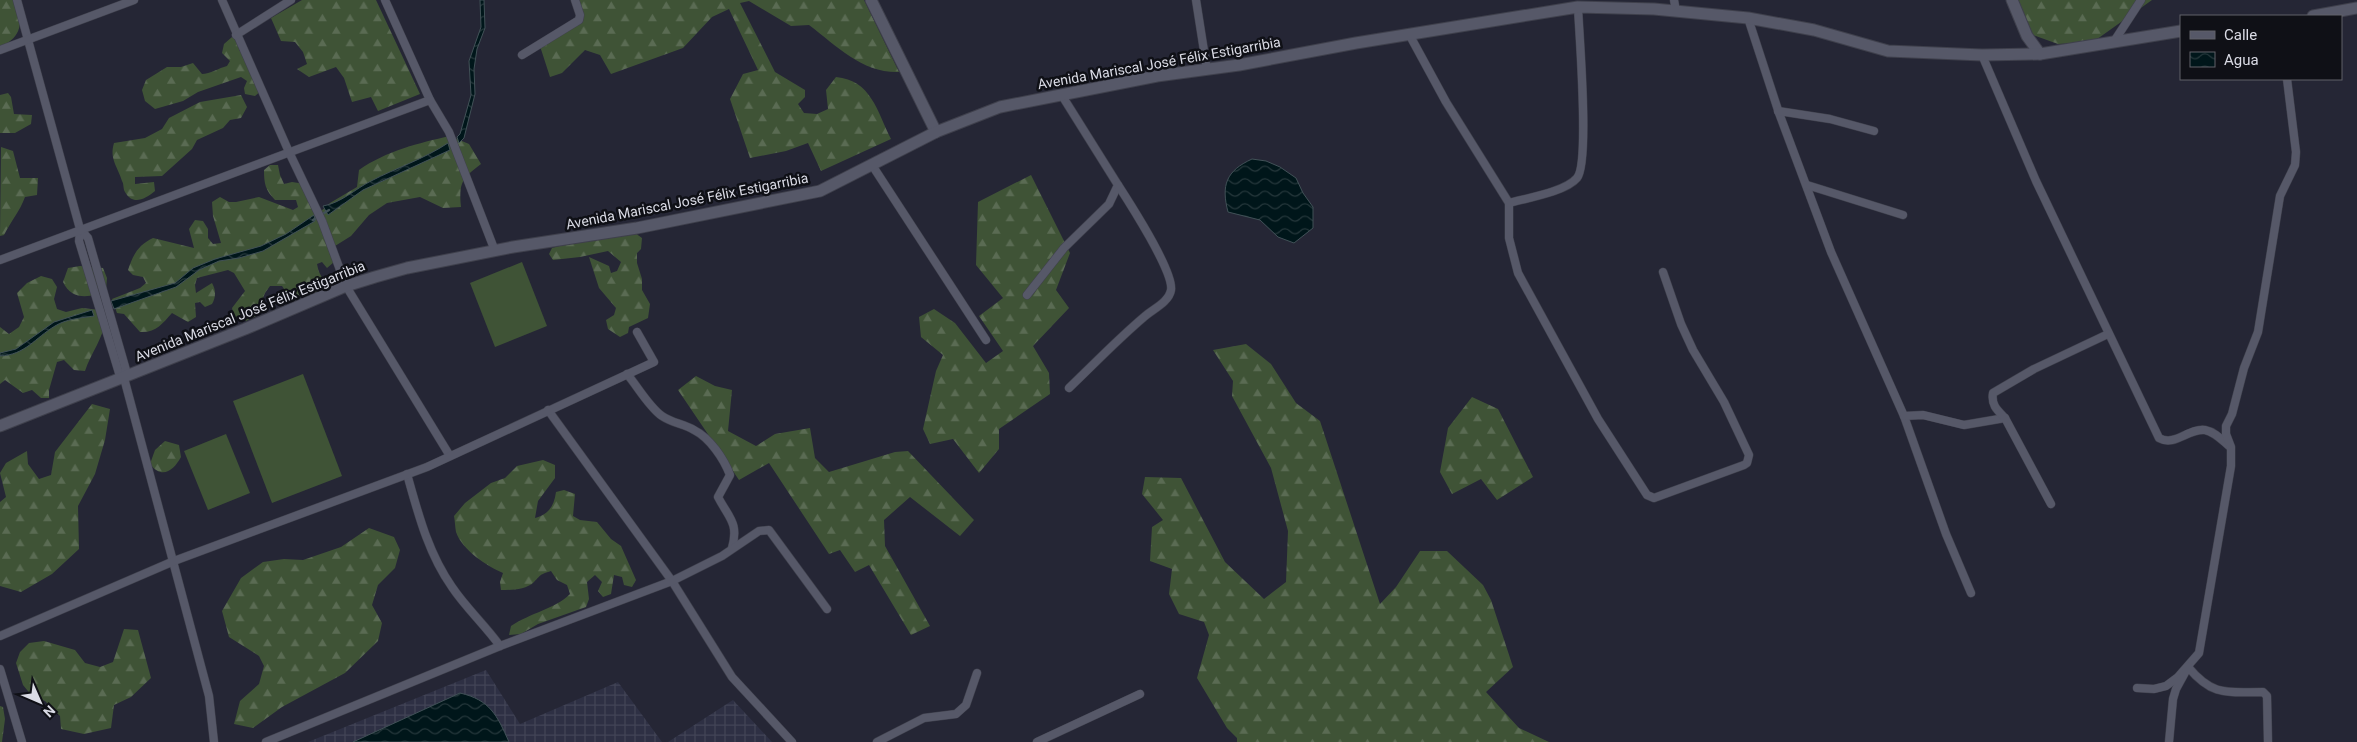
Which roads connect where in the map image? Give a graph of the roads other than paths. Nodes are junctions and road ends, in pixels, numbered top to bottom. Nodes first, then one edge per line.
1 (17, 0) edge
2 (134, 0) edge
3 (222, 0) edge
4 (291, 0) edge
5 (385, 0) edge
6 (575, 0) edge
7 (871, 0) edge
8 (1196, 0) edge
9 (2012, 0) edge
10 (2141, 0) edge
11 (1675, 6) edge
12 (1578, 7) junction
13 (2357, 8) edge
14 (2318, 15) edge
15 (1748, 18) junction
16 (2180, 31) edge
17 (1409, 34) junction
18 (236, 35) junction
19 (28, 40) junction
20 (2113, 43) junction
21 (0, 50) edge
22 (2040, 54) junction
23 (522, 55) dead end
24 (1982, 55) junction
25 (1207, 70) junction
26 (2287, 80) edge
27 (1061, 94) junction
28 (430, 100) junction
29 (1778, 111) junction
30 (1874, 131) dead end
31 (936, 132) junction
32 (289, 152) junction
33 (872, 165) junction
34 (1118, 184) junction
35 (1807, 185) junction
36 (1509, 203) junction
37 (1903, 215) dead end
38 (80, 229) junction
39 (495, 251) junction
40 (0, 260) edge
41 (1663, 272) dead end
42 (346, 286) junction
43 (1027, 294) dead end
44 (638, 332) dead end
45 (2108, 334) junction
46 (986, 340) dead end
47 (627, 374) junction
48 (124, 378) junction
49 (1069, 388) dead end
50 (548, 410) junction
51 (1904, 416) junction
52 (2005, 418) junction
53 (0, 426) edge
54 (2231, 447) junction
55 (450, 456) junction
56 (407, 474) junction
57 (2051, 504) dead end
58 (732, 548) junction
59 (174, 561) junction
60 (672, 581) junction
61 (1971, 593) dead end
62 (827, 609) dead end
63 (0, 636) edge
64 (500, 646) junction
65 (2188, 667) junction
66 (0, 669) edge
67 (977, 673) dead end
68 (2137, 688) dead end
69 (1140, 694) dead end
70 (22, 742) edge
71 (214, 742) edge
72 (266, 742) edge
73 (792, 742) edge
74 (877, 742) edge
75 (1037, 742) edge
76 (2169, 742) edge
77 (2268, 742) edge

1 - 19 street
2 - 19 street
3 - 18 street
4 - 18 street
5 - 28 street
6 - 23 street
7 - 31 main road
8 - 25 street
9 - 22 main road
10 - 20 street
11 - 12 main road, Avenida Mariscal José Félix Estigarribia
11 - 15 main road, Avenida Mariscal José Félix Estigarribia
12 - 17 main road, Avenida Mariscal José Félix Estigarribia
12 - 36 street
13 - 14 main road
15 - 24 main road, Avenida Mariscal José Félix Estigarribia
15 - 29 street
16 - 20 main road, Avenida Mariscal José Félix Estigarribia
17 - 25 main road, Avenida Mariscal José Félix Estigarribia
17 - 36 street
18 - 32 street
19 - 21 street
19 - 38 street
20 - 22 main road, Avenida Mariscal José Félix Estigarribia
22 - 24 main road, Avenida Mariscal José Félix Estigarribia
24 - 45 street
25 - 27 main road, Avenida Mariscal José Félix Estigarribia
26 - 54 street
27 - 31 main road, Avenida Mariscal José Félix Estigarribia
27 - 34 street
28 - 32 street
28 - 39 street
29 - 30 street
29 - 35 street
31 - 33 main road, Avenida Mariscal José Félix Estigarribia
32 - 38 street
32 - 42 street
33 - 39 main road, Avenida Mariscal José Félix Estigarribia
33 - 46 street
34 - 43 street
34 - 49 street
35 - 37 street
35 - 51 street
36 - 41 street
38 - 40 street
38 - 48 street
39 - 42 main road, Avenida Mariscal José Félix Estigarribia
42 - 48 main road, Avenida Mariscal José Félix Estigarribia
42 - 55 street
44 - 47 street
45 - 52 street
45 - 54 street
47 - 50 street
47 - 58 street
48 - 53 main road, Avenida Mariscal José Félix Estigarribia
48 - 59 street
50 - 55 street
50 - 60 street
51 - 52 street
51 - 61 street
52 - 57 street
54 - 65 street
55 - 56 street
56 - 59 street
56 - 64 street
58 - 60 street
58 - 62 street
59 - 63 street
59 - 71 street
60 - 64 street
60 - 73 street
64 - 72 street
65 - 68 street
65 - 76 street
65 - 77 street
66 - 70 street
67 - 74 street
69 - 75 street

